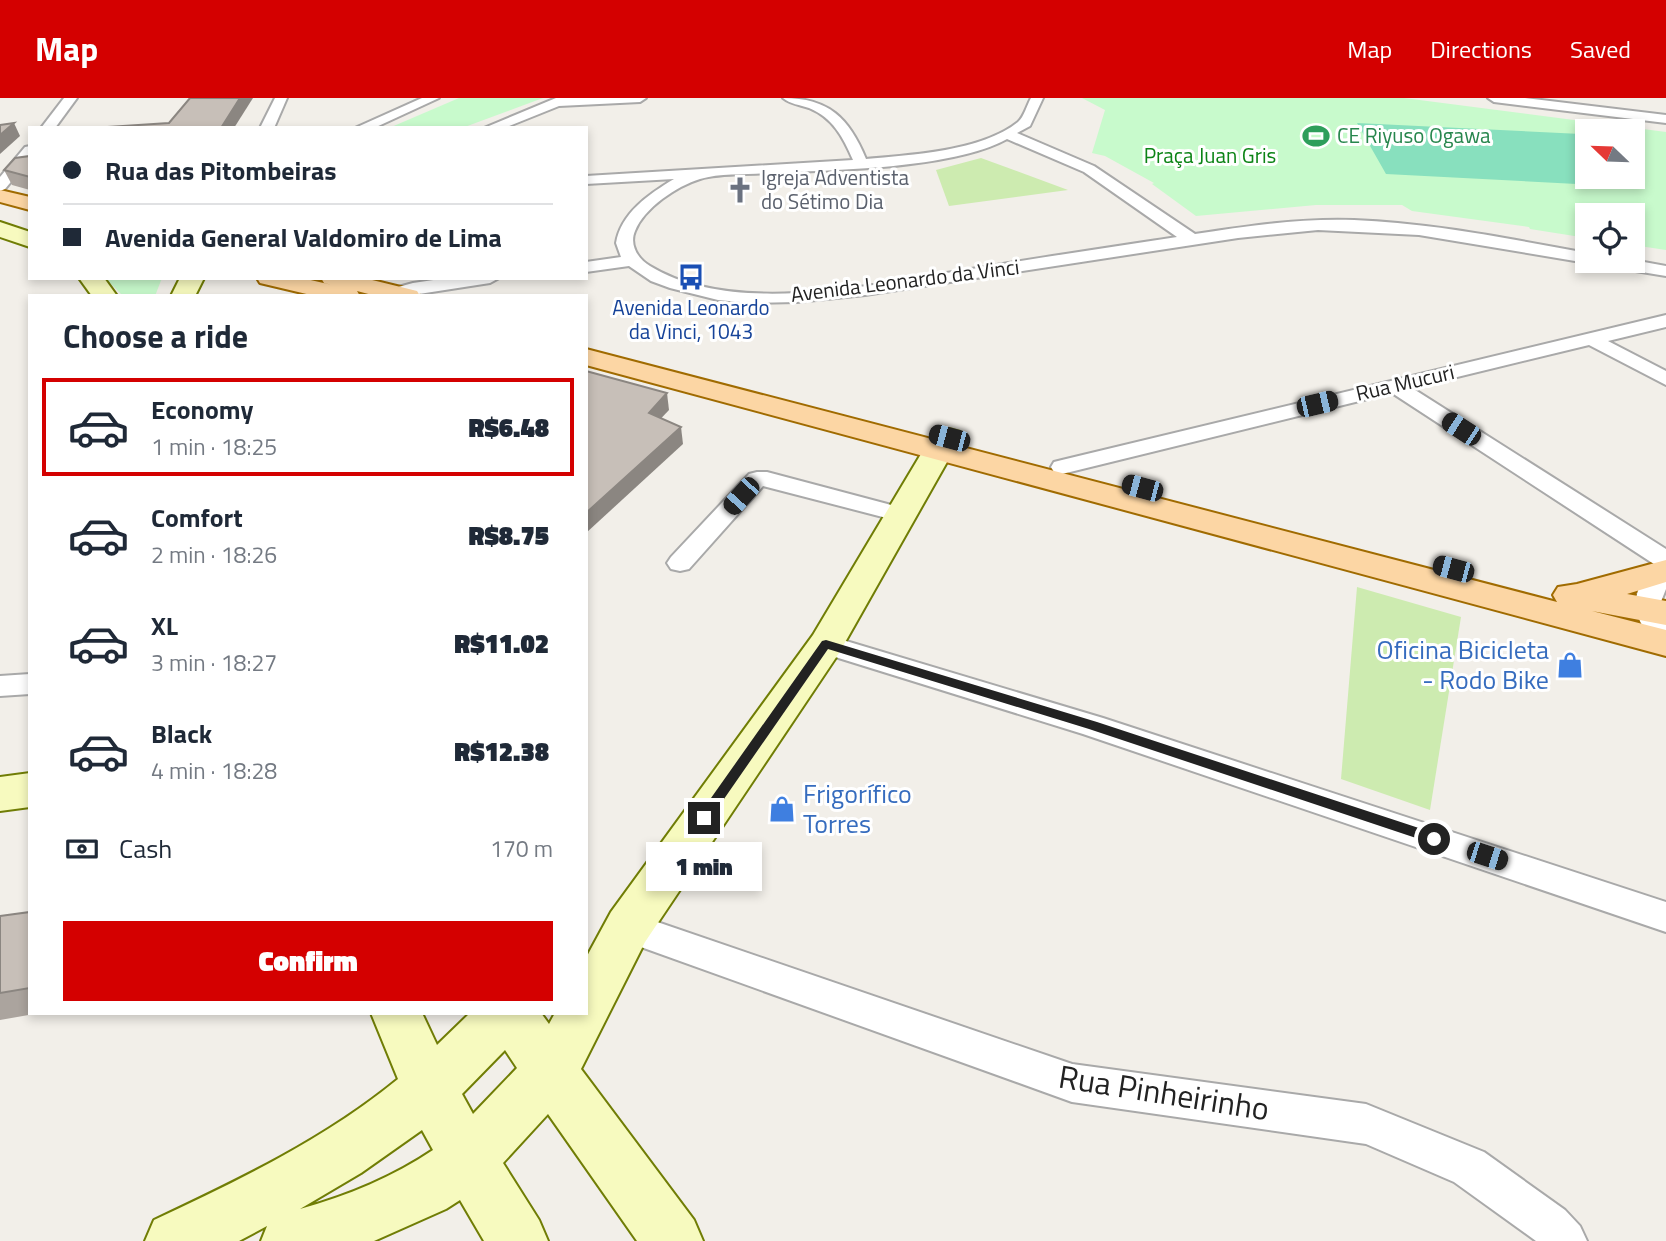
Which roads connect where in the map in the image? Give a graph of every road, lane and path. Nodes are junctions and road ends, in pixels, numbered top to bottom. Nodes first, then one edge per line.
1 (71, 98) edge
2 (281, 98) edge
3 (433, 98) edge
4 (640, 98) edge
5 (789, 98) edge
6 (1037, 98) edge
7 (1494, 98) edge
8 (1626, 98) edge
9 (562, 100) edge
10 (1640, 102) dead end
11 (1666, 109) edge
12 (1618, 113) junction
13 (1666, 119) edge
14 (50, 126) edge
15 (268, 126) edge
16 (367, 126) edge
17 (496, 126) edge
18 (1008, 134) junction
19 (28, 152) edge
20 (862, 165) junction
21 (699, 174) junction
22 (588, 180) edge
23 (0, 186) edge
24 (0, 196) edge
25 (28, 203) edge
26 (0, 221) edge
27 (28, 227) edge
28 (0, 229) edge
29 (28, 239) edge
30 (1192, 240) junction
31 (1575, 256) edge
32 (630, 261) junction
33 (588, 267) edge
34 (1645, 268) edge
35 (1666, 271) edge
36 (93, 280) edge
37 (278, 280) edge
38 (341, 280) edge
39 (478, 280) edge
40 (103, 294) edge
41 (339, 294) edge
42 (396, 294) edge
43 (1666, 321) edge
44 (1591, 339) junction
45 (588, 343) edge
46 (588, 357) edge
47 (1666, 379) edge
48 (1393, 385) junction
49 (945, 444) junction
50 (1062, 467) junction
51 (902, 515) junction
52 (1666, 560) edge
53 (680, 563) dead end
54 (1666, 573) edge
55 (1577, 596) junction
56 (1660, 619) edge
57 (1666, 643) edge
58 (826, 644) junction
59 (28, 684) edge
60 (0, 686) edge
61 (28, 790) edge
62 (0, 794) edge
63 (1666, 917) edge
64 (628, 927) junction
65 (588, 953) edge
66 (588, 1005) edge
67 (397, 1015) edge
68 (507, 1015) edge
69 (510, 1015) edge
70 (583, 1015) edge
71 (550, 1072) junction
72 (430, 1086) junction
73 (469, 1159) junction
74 (174, 1241) edge
75 (291, 1241) edge
76 (518, 1241) edge
77 (673, 1241) edge
78 (1565, 1241) edge

1 - 14 street
2 - 15 street
3 - 16 street
4 - 9 street
5 - 20 street
6 - 18 street
7 - 12 street
8 - 12 street
9 - 17 street
10 - 11 street
12 - 13 street
18 - 20 street
18 - 30 street
19 - 23 street
20 - 21 street
21 - 22 street
21 - 32 street
24 - 25 main road
26 - 27 main road
28 - 29 street
30 - 31 street, Avenida Leonardo da Vinci
30 - 32 street, Avenida Leonardo da Vinci
32 - 33 street
34 - 35 street
36 - 40 street
37 - 41 main road
38 - 42 main road
39 - 42 street
43 - 44 street, Rua Mucuri
44 - 47 street
44 - 48 street, Rua Mucuri
45 - 49 main road
46 - 49 main road
48 - 50 street, Rua Mucuri
48 - 52 street
49 - 50 main road
49 - 51 street
49 - 57 main road
50 - 55 main road
51 - 53 street
51 - 58 street
54 - 55 main road
54 - 56 street
55 - 56 main road
58 - 63 street
58 - 64 street
59 - 60 street
61 - 62 street
64 - 65 street
64 - 66 street
64 - 78 street, Rua Pinheirinho
67 - 72 street
68 - 72 street
69 - 71 street
70 - 71 street
71 - 73 street
71 - 77 street
72 - 73 street
72 - 74 street
73 - 75 street
73 - 76 street

